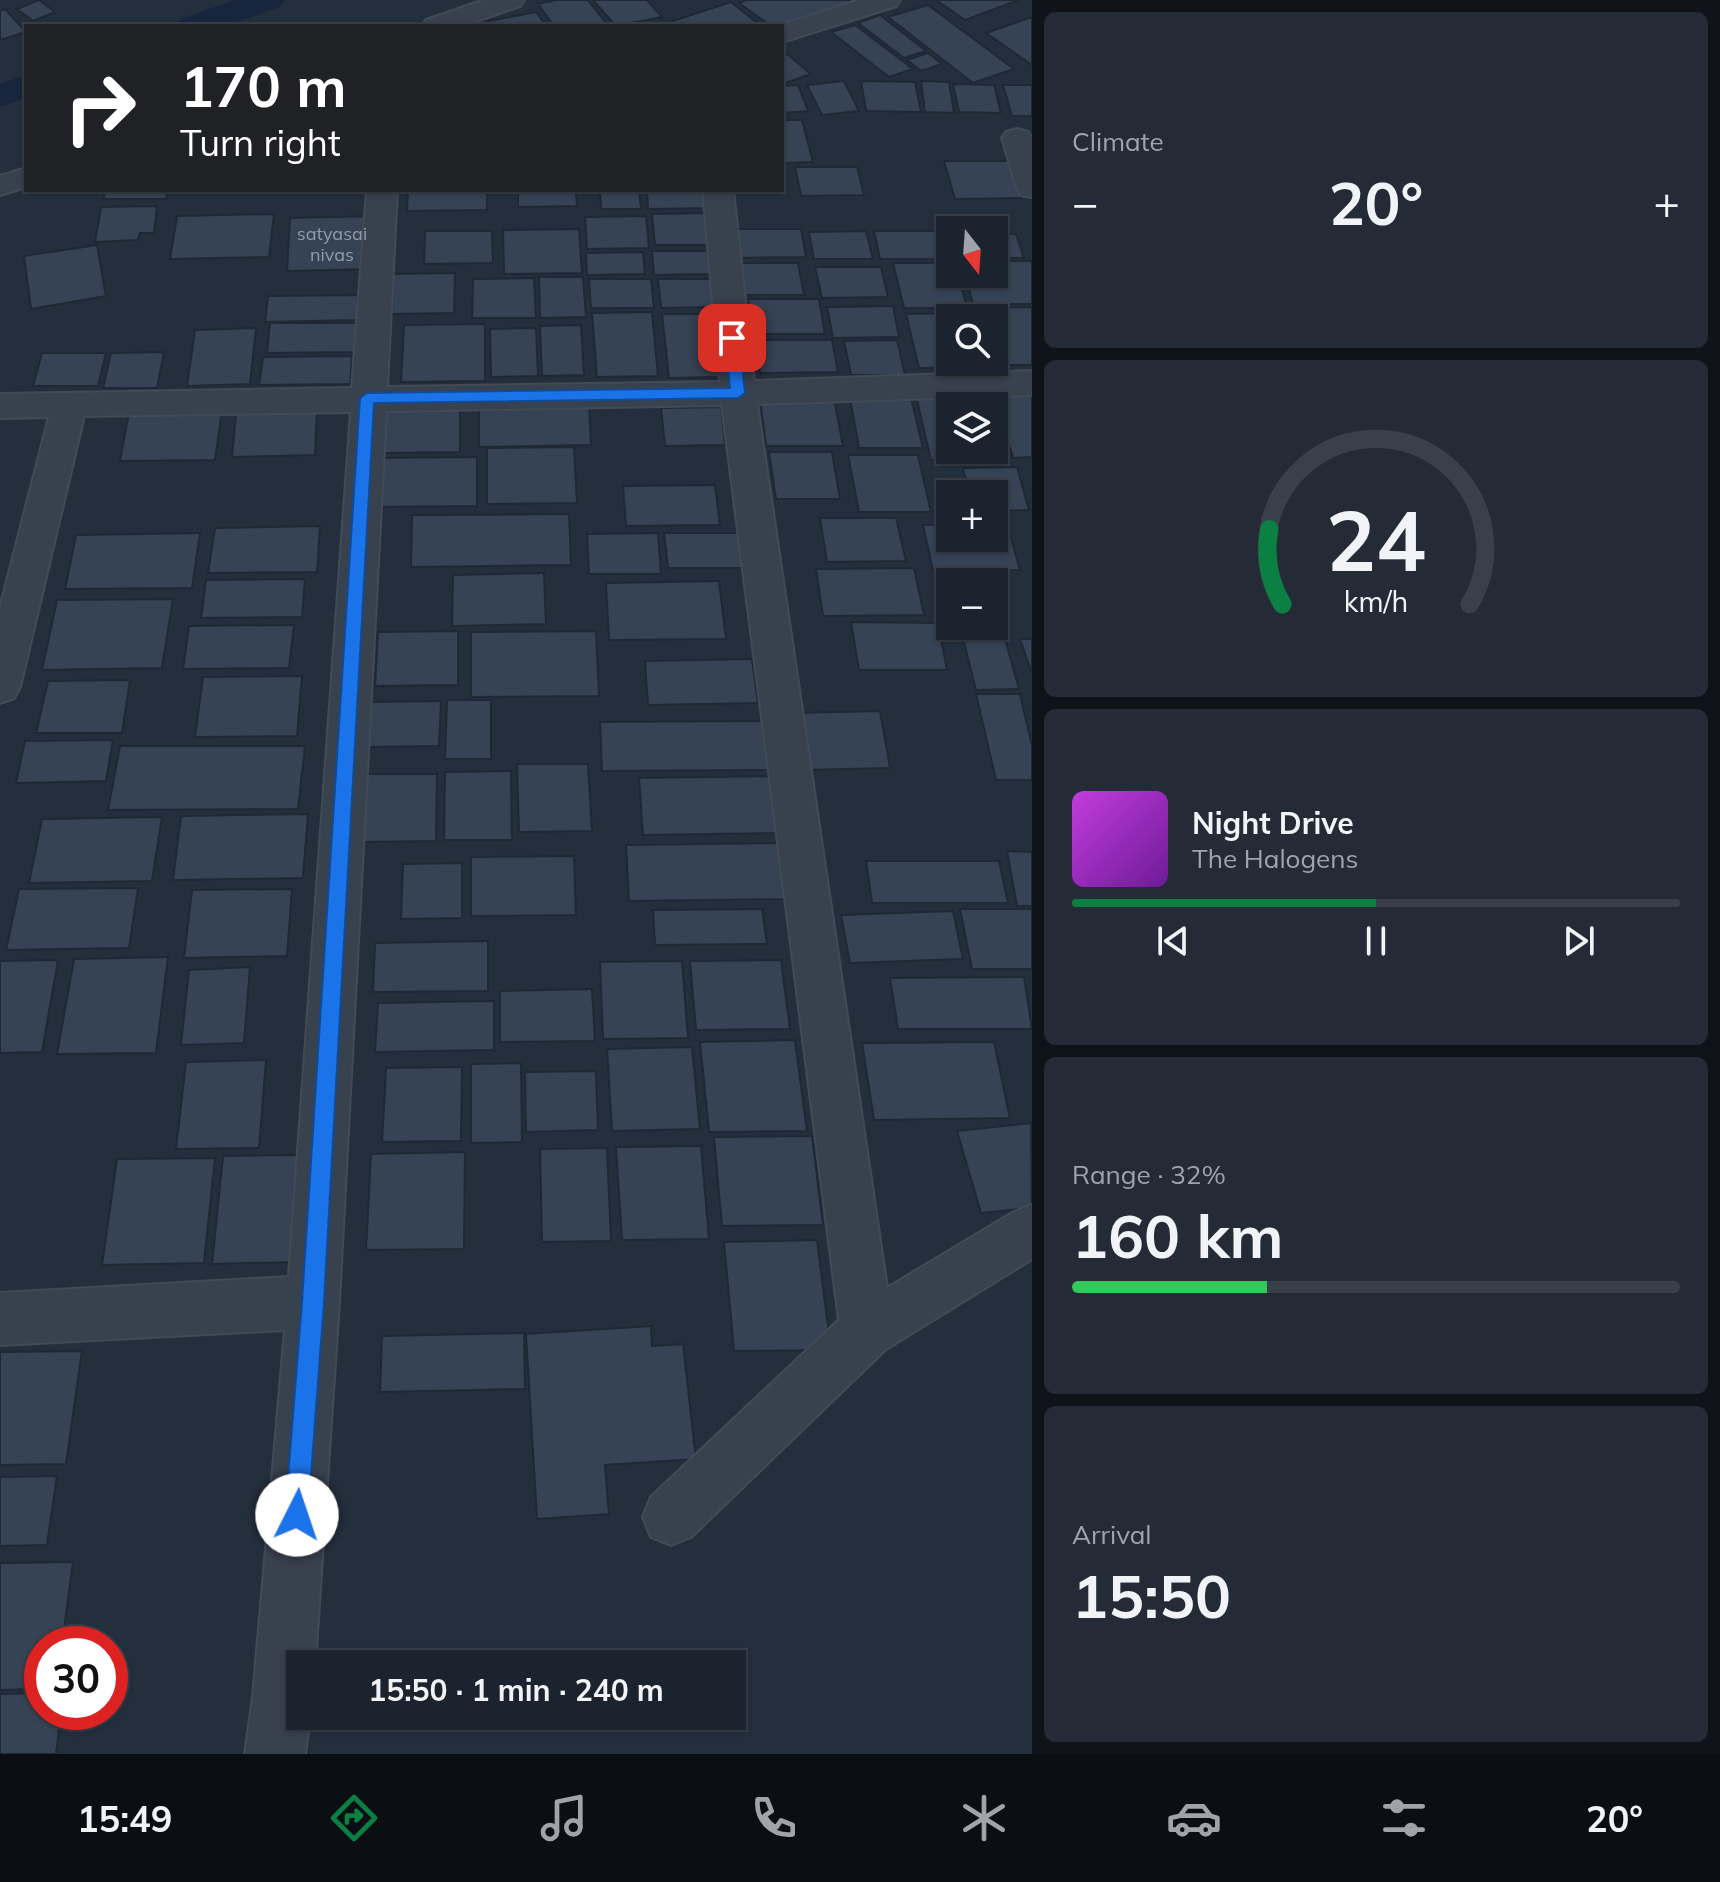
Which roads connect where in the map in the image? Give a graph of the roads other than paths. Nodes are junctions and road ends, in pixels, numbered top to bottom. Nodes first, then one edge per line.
1 (510, 0) edge
2 (886, 0) edge
3 (442, 24) edge
4 (784, 33) edge
5 (1017, 138) dead end
6 (24, 178) edge
7 (0, 186) edge
8 (1032, 188) edge
9 (382, 192) edge
10 (718, 192) edge
11 (1032, 383) edge
12 (738, 393) junction
13 (367, 398) junction
14 (0, 406) edge
15 (69, 406) junction
16 (0, 687) edge
17 (1032, 1230) edge
18 (313, 1302) junction
19 (0, 1319) edge
20 (867, 1330) junction
21 (671, 1517) dead end
22 (275, 1754) edge

1 - 3 street
2 - 4 street
5 - 8 street
6 - 7 street
9 - 13 street
10 - 12 street
11 - 12 street
12 - 13 street
12 - 20 street
13 - 15 street
13 - 18 street
14 - 15 street
15 - 16 street
17 - 20 street
18 - 19 street
18 - 22 street
20 - 21 street

